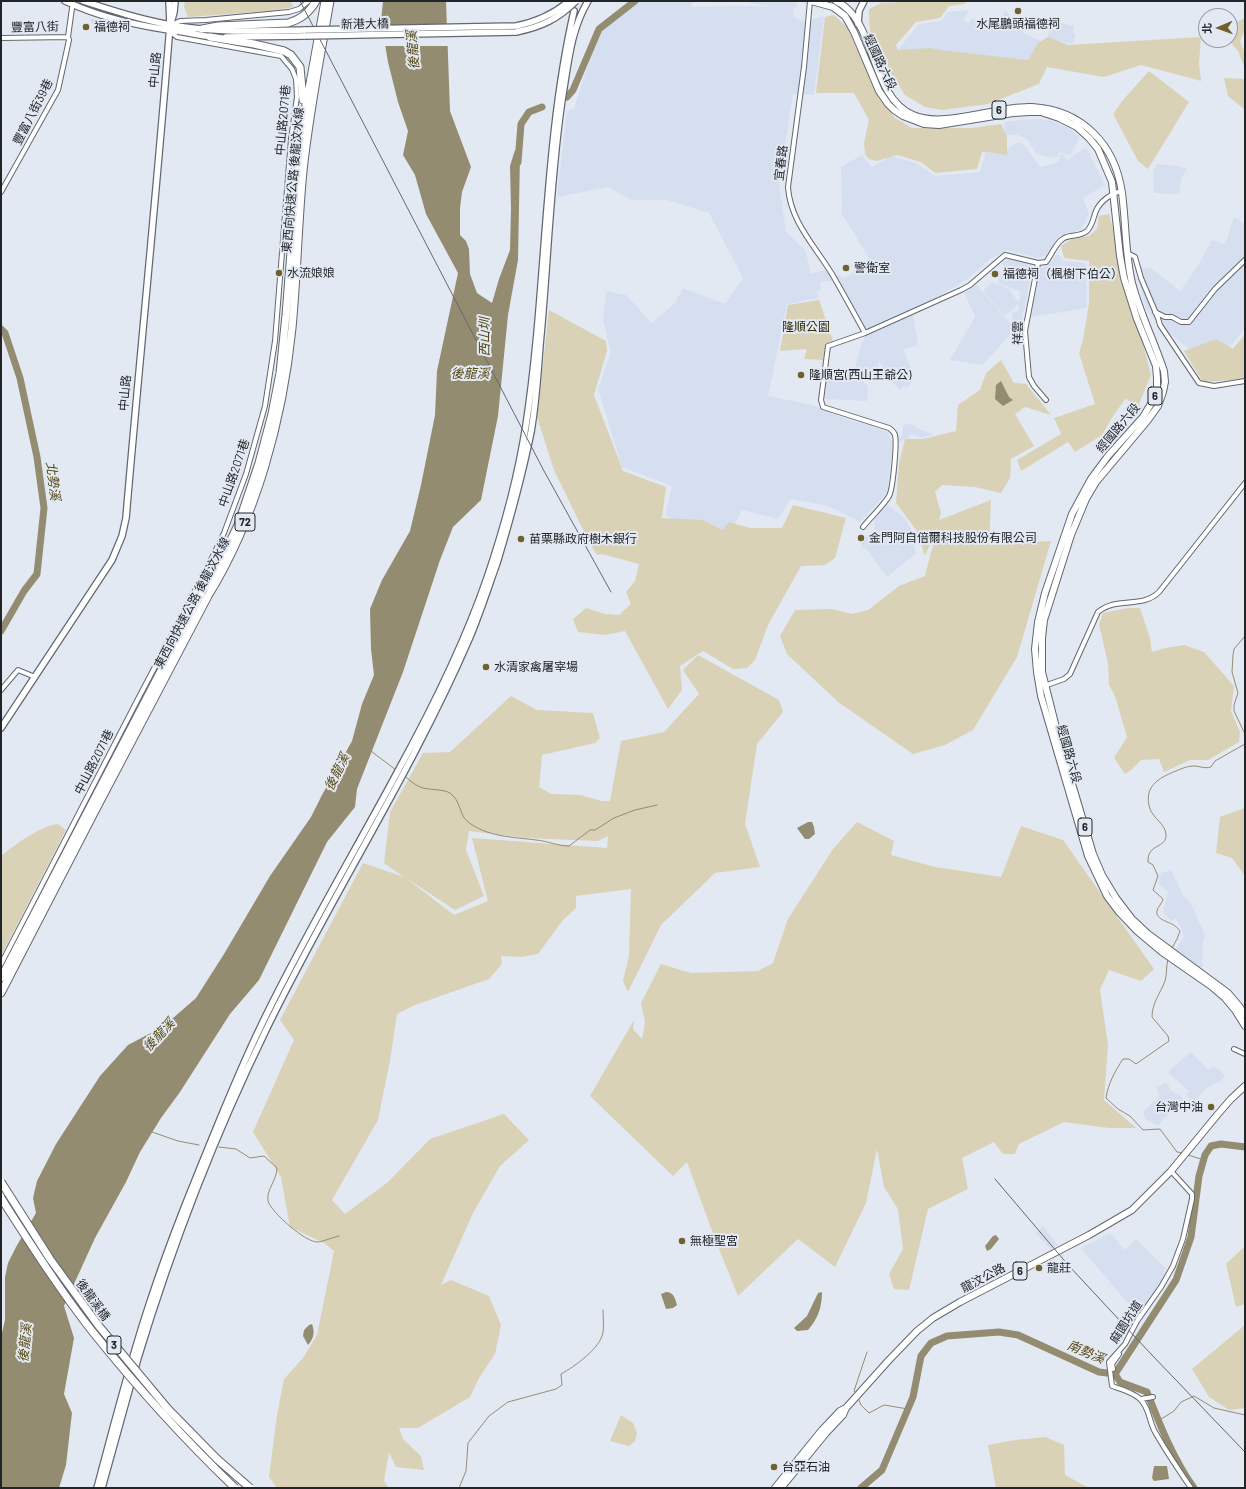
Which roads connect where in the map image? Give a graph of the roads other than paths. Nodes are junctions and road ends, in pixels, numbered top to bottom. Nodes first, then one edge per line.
1 (65, 1) edge
2 (83, 1) edge
3 (169, 1) edge
4 (175, 1) edge
5 (309, 1) edge
6 (316, 1) edge
7 (324, 1) edge
8 (330, 1) edge
9 (569, 1) edge
10 (576, 1) edge
11 (588, 1) edge
12 (810, 1) edge
13 (836, 1) edge
14 (864, 1) edge
15 (73, 3) edge
16 (574, 11) dead end
17 (266, 14) junction
18 (264, 23) dead end
19 (858, 24) junction
20 (170, 28) junction
21 (202, 29) junction
22 (305, 33) junction
23 (68, 37) junction
24 (210, 37) junction
25 (1, 38) edge
26 (884, 91) junction
27 (304, 110) junction
28 (1122, 191) junction
29 (1, 192) edge
30 (1114, 193) junction
31 (1127, 252) junction
32 (1120, 253) junction
33 (1245, 260) edge
34 (1038, 263) junction
35 (1154, 312) junction
36 (865, 333) junction
37 (1245, 381) edge
38 (1046, 400) dead end
39 (1245, 483) edge
40 (1091, 485) junction
41 (863, 527) dead end
42 (35, 677) junction
43 (1042, 687) junction
44 (1, 690) edge
45 (1, 728) edge
46 (1171, 955) junction
47 (1, 964) edge
48 (1, 978) edge
49 (1, 993) edge
50 (1245, 1015) edge
51 (1245, 1026) edge
52 (1234, 1049) dead end
53 (1245, 1054) edge
54 (1245, 1086) edge
55 (1171, 1171) junction
56 (1, 1182) edge
57 (1, 1198) edge
58 (1152, 1397) dead end
59 (1141, 1399) junction
60 (824, 1432) junction
61 (97, 1488) edge
62 (102, 1488) edge
63 (235, 1488) edge
64 (250, 1488) edge
65 (775, 1488) edge
66 (781, 1488) edge
67 (1191, 1488) edge

1 - 15 street
2 - 20 street
3 - 20 street
4 - 20 street
5 - 17 street
6 - 21 highway
7 - 27 highway, 東西向快速公路 後龍汶水線 / 72
8 - 49 highway, 東西向快速公路 後龍汶水線 / 72
9 - 22 street, 新港大橋, bridge
10 - 22 street, 新港大橋, bridge
11 - 62 street
12 - 26 main road, 經國路六段 / 6
12 - 36 street, 宜春路
13 - 19 main road, 經國路六段 / 6
14 - 19 street
15 - 20 street
15 - 23 street, 豐富八街39巷
16 - 61 street
17 - 18 street
17 - 20 street
19 - 26 main road, 經國路六段 / 6
20 - 21 street, 新港大橋
20 - 24 street, 新港大橋
20 - 42 street, 中山路
20 - 47 street, 中山路2071巷
21 - 22 street, 新港大橋
22 - 24 street, 新港大橋
23 - 25 street, 豐富八街
23 - 29 street, 豐富八街39巷
24 - 27 highway
26 - 28 main road, 經國路六段 / 6
26 - 30 main road, 經國路六段 / 6
27 - 48 highway, 東西向快速公路 後龍汶水線 / 72
28 - 30 street
28 - 31 main road, 經國路六段 / 6
30 - 32 main road, 經國路六段 / 6
30 - 34 street
31 - 32 main road
31 - 35 street
31 - 40 main road, 經國路六段 / 6
32 - 40 main road, 經國路六段 / 6
33 - 35 street
34 - 36 street
34 - 38 street, 祥雲
35 - 37 street
36 - 41 street
39 - 43 street
40 - 43 main road, 經國路六段 / 6
42 - 44 street
42 - 45 street, 中山路
43 - 46 main road, 經國路六段 / 6
43 - 46 main road, 經國路六段 / 6
46 - 50 main road, 6
46 - 51 main road, 6
52 - 53 street
54 - 55 main road, 龍汶公路 / 6
55 - 59 street, 麻園坑道
55 - 60 main road, 龍汶公路 / 6
56 - 64 highway, 後龍溪橋 / 3, bridge
57 - 63 highway, 後龍溪橋 / 3, bridge
58 - 59 street
59 - 67 street
60 - 65 main road, 6
60 - 66 main road, 6

